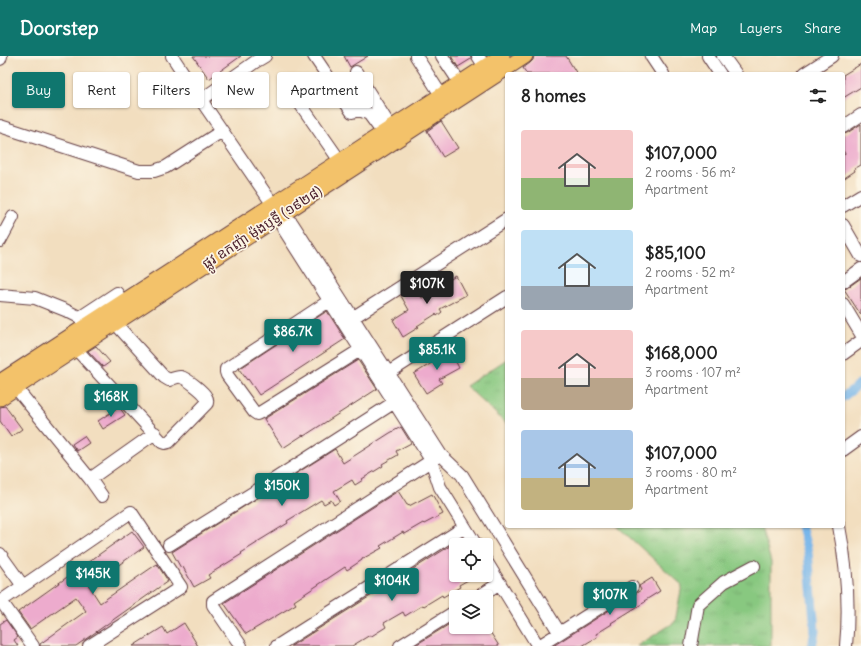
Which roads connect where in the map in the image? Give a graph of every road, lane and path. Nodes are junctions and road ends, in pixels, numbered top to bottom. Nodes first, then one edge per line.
1 (1, 56) edge
2 (172, 56) edge
3 (266, 56) edge
4 (314, 56) edge
5 (416, 56) edge
6 (442, 56) edge
7 (502, 56) edge
8 (525, 56) edge
9 (652, 56) edge
10 (708, 56) edge
11 (723, 56) edge
12 (832, 56) edge
13 (0, 59) edge
14 (482, 61) edge
15 (183, 72) edge
16 (662, 72) edge
17 (719, 72) edge
18 (735, 72) edge
19 (807, 72) edge
20 (460, 83) junction
21 (441, 96) junction
22 (204, 98) edge
23 (204, 104) edge
24 (373, 104) edge
25 (303, 108) edge
26 (861, 115) edge
27 (0, 126) edge
28 (845, 126) edge
29 (387, 130) junction
30 (222, 131) junction
31 (340, 161) junction
32 (861, 195) edge
33 (845, 205) edge
34 (277, 210) junction
35 (14, 216) dead end
36 (505, 220) edge
37 (845, 228) edge
38 (0, 241) edge
39 (861, 256) edge
40 (861, 270) edge
41 (845, 281) edge
42 (0, 295) edge
43 (505, 298) edge
44 (329, 301) junction
45 (845, 307) edge
46 (348, 321) junction
47 (97, 322) junction
48 (861, 334) edge
49 (861, 341) edge
50 (76, 349) junction
51 (360, 350) junction
52 (845, 353) edge
53 (384, 376) junction
54 (0, 382) edge
55 (16, 388) junction
56 (0, 398) edge
57 (399, 399) junction
58 (154, 434) junction
59 (861, 437) edge
60 (845, 449) edge
61 (436, 458) junction
62 (90, 479) junction
63 (102, 496) dead end
64 (465, 527) junction
65 (839, 528) edge
66 (472, 538) edge
67 (169, 545) dead end
68 (0, 554) edge
69 (754, 566) dead end
70 (493, 572) edge
71 (500, 583) junction
72 (23, 586) junction
73 (632, 586) dead end
74 (489, 590) edge
75 (449, 615) edge
76 (559, 632) junction
77 (32, 646) edge
78 (89, 646) edge
79 (241, 646) edge
80 (277, 646) edge
81 (400, 646) edge
82 (538, 646) edge
83 (690, 646) edge
84 (846, 646) edge

1 - 13 street
2 - 15 street
3 - 22 street
4 - 29 street
5 - 21 street
6 - 20 street
7 - 14 main road, ផ្លូវ ឧកញ៉ា ម៉ុងឫទ្ធី (១៩២៨)
8 - 34 main road, ផ្លូវ ឧកញ៉ា ម៉ុងឫទ្ធី (១៩២៨)
9 - 16 street
10 - 17 street
11 - 18 street
12 - 19 street
14 - 20 main road, ផ្លូវ ឧកញ៉ា ម៉ុងឫទ្ធី (១៩២៨)
20 - 21 main road, ផ្លូវ ឧកញ៉ា ម៉ុងឫទ្ធី (១៩២៨)
21 - 29 main road, ផ្លូវ ឧកញ៉ា ម៉ុងឫទ្ធី (១៩២៨)
23 - 30 street
24 - 29 street
25 - 31 street
26 - 28 street
27 - 30 street
29 - 31 main road, ផ្លូវ ឧកញ៉ា ម៉ុងឫទ្ធី (១៩២៨)
30 - 34 street
31 - 34 main road, ផ្លូវ ឧកញ៉ា ម៉ុងឫទ្ធី (១៩២៨)
32 - 33 street
34 - 44 street
34 - 46 street
34 - 47 main road, ផ្លូវ ឧកញ៉ា ម៉ុងឫទ្ធី (១៩២៨)
34 - 47 main road, ផ្លូវ ឧកញ៉ា ម៉ុងឫទ្ធី (១៩២៨)
35 - 38 street
36 - 46 street
37 - 39 street
40 - 41 street
42 - 47 street
43 - 53 street
44 - 46 street
44 - 51 street
45 - 48 street
46 - 51 street
46 - 53 street
47 - 50 main road, ផ្លូវ ឧកញ៉ា ម៉ុងឫទ្ធី (១៩២៨)
47 - 54 main road, ផ្លូវ ឧកញ៉ា ម៉ុងឫទ្ធី (១៩២៨)
47 - 58 street
49 - 52 street
50 - 55 main road, ផ្លូវ ឧកញ៉ា ម៉ុងឫទ្ធី (១៩២៨)
50 - 58 street
51 - 53 street
53 - 57 street
55 - 56 main road, ផ្លូវ ឧកញ៉ា ម៉ុងឫទ្ធី (១៩២៨)
55 - 62 street
57 - 61 street
57 - 67 street
58 - 62 street
59 - 60 street
61 - 64 street
61 - 76 street
61 - 79 street
62 - 63 street
64 - 66 street
64 - 80 street
65 - 84 street
68 - 72 street
69 - 83 street
70 - 71 street
71 - 74 street
71 - 82 street
72 - 77 street
72 - 78 street
73 - 76 street
75 - 81 street
76 - 82 street

